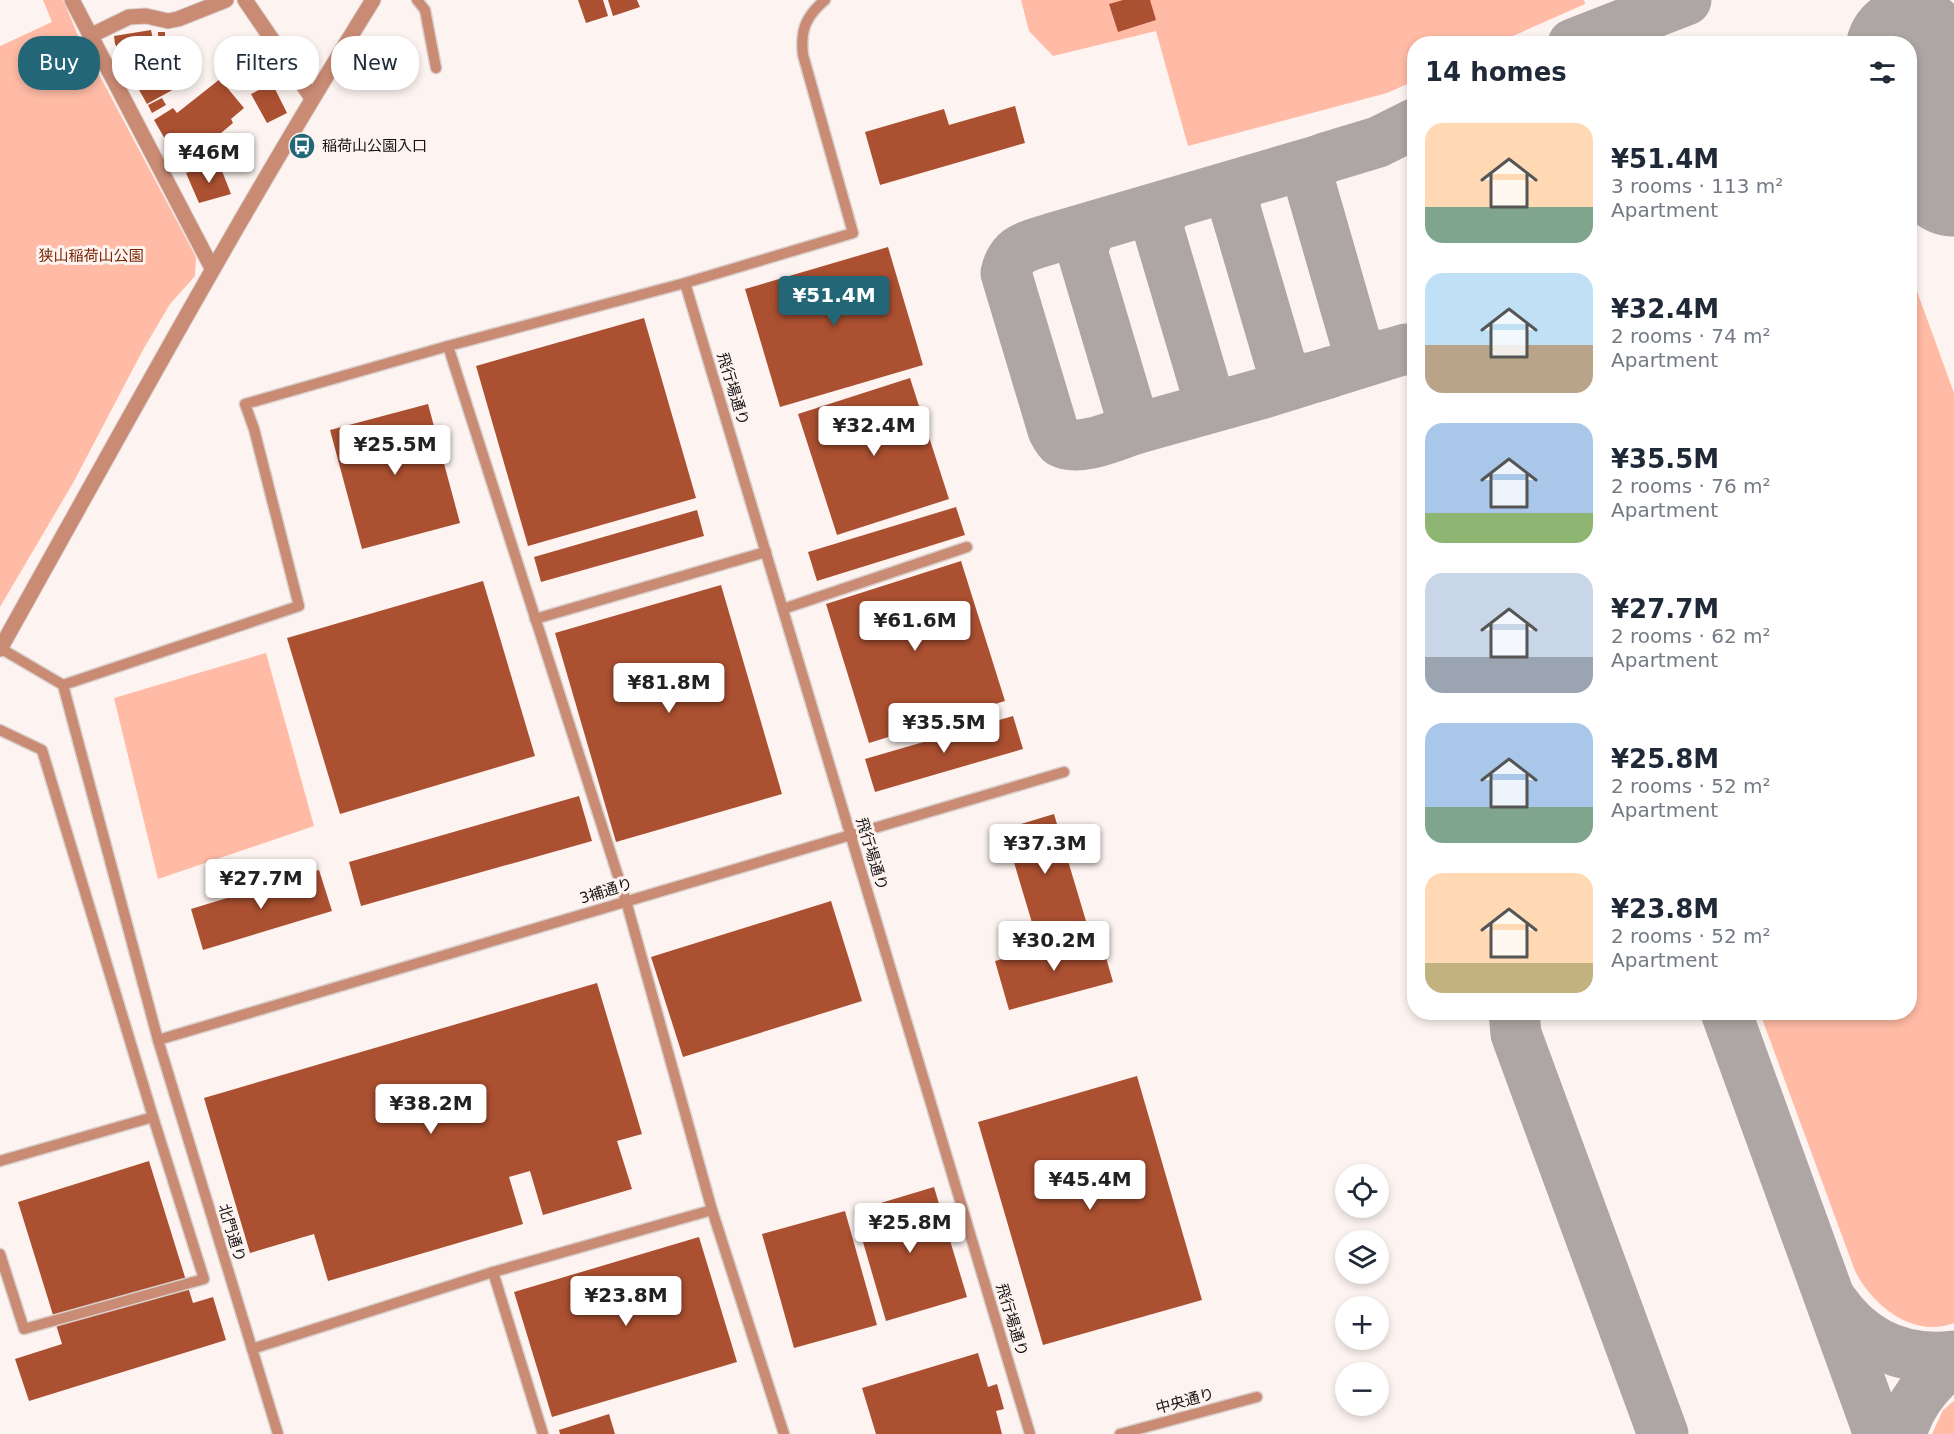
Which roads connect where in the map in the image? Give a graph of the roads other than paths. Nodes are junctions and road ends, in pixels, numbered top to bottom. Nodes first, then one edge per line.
1 (72, 0) edge
2 (225, 0) edge
3 (245, 0) edge
4 (373, 0) edge
5 (417, 0) edge
6 (825, 0) edge
7 (90, 36) joint
8 (100, 55) edge
9 (436, 68) dead end
10 (312, 98) junction
11 (212, 268) junction
12 (686, 283) junction
13 (448, 346) junction
14 (967, 547) dead end
15 (766, 552) junction
16 (783, 609) junction
17 (536, 619) junction
18 (0, 649) edge
19 (63, 685) junction
20 (0, 730) edge
21 (1064, 772) dead end
22 (851, 835) junction
23 (626, 901) junction
24 (158, 1040) junction
25 (153, 1117) junction
26 (0, 1161) edge
27 (712, 1210) junction
28 (0, 1254) edge
29 (494, 1272) junction
30 (252, 1349) junction
31 (1257, 1397) dead end
32 (278, 1434) edge
33 (543, 1434) edge
34 (784, 1434) edge
35 (1030, 1434) edge
36 (1120, 1434) edge

1 - 7 street
2 - 7 street
3 - 10 street
4 - 10 street
5 - 9 lane
6 - 12 lane
8 - 11 street
10 - 11 street
11 - 18 street
12 - 13 lane
12 - 15 lane, 飛行場通り
13 - 17 lane
13 - 19 lane
14 - 16 lane
15 - 16 lane, 飛行場通り
15 - 17 lane
16 - 22 lane, 飛行場通り
17 - 23 lane
18 - 19 lane
19 - 24 lane, 北門通り
20 - 25 lane
21 - 22 lane, 3補通り
22 - 23 lane, 3補通り
22 - 35 lane, 飛行場通り
23 - 24 lane, 3補通り
23 - 27 lane
24 - 30 lane, 北門通り
25 - 26 lane
25 - 28 lane
27 - 29 lane
27 - 34 lane
29 - 30 lane
29 - 33 lane
30 - 32 lane, 北門通り
31 - 36 lane, 中央通り

